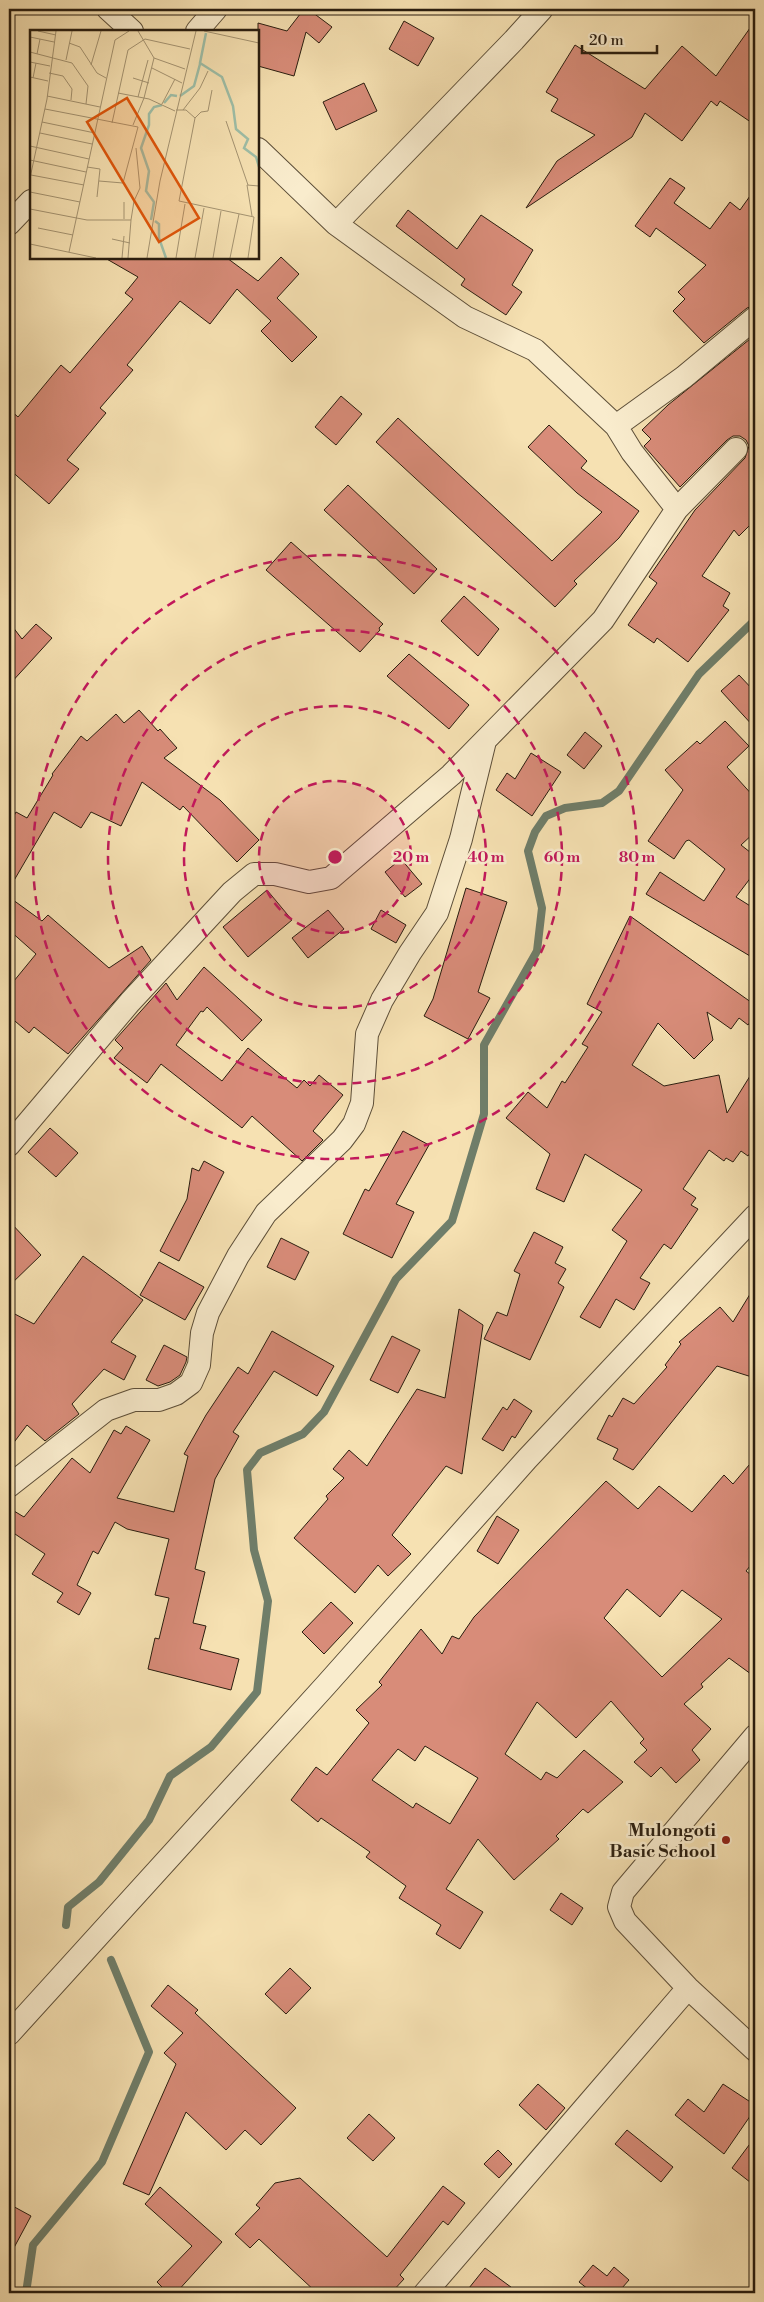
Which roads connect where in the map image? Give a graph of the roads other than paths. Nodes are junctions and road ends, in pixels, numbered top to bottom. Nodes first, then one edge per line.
1 (108, 9) edge
2 (216, 9) edge
3 (542, 9) edge
4 (131, 30) edge
5 (198, 30) edge
6 (259, 150) edge
7 (30, 202) edge
8 (10, 218) edge
9 (336, 224) junction
10 (755, 318) edge
11 (616, 426) junction
12 (736, 449) dead end
13 (677, 509) junction
14 (484, 742) junction
15 (9, 1145) edge
16 (755, 1216) edge
17 (9, 1486) edge
18 (755, 1736) edge
19 (688, 1988) junction
20 (9, 2034) edge
21 (755, 2050) edge
22 (425, 2293) edge

1 - 4 street
2 - 5 street
3 - 9 street
6 - 9 street
7 - 8 street
9 - 11 street
10 - 11 street
11 - 13 street
12 - 13 street
13 - 14 street
14 - 15 street
14 - 17 street
16 - 20 street
18 - 19 street
19 - 21 street
19 - 22 street

